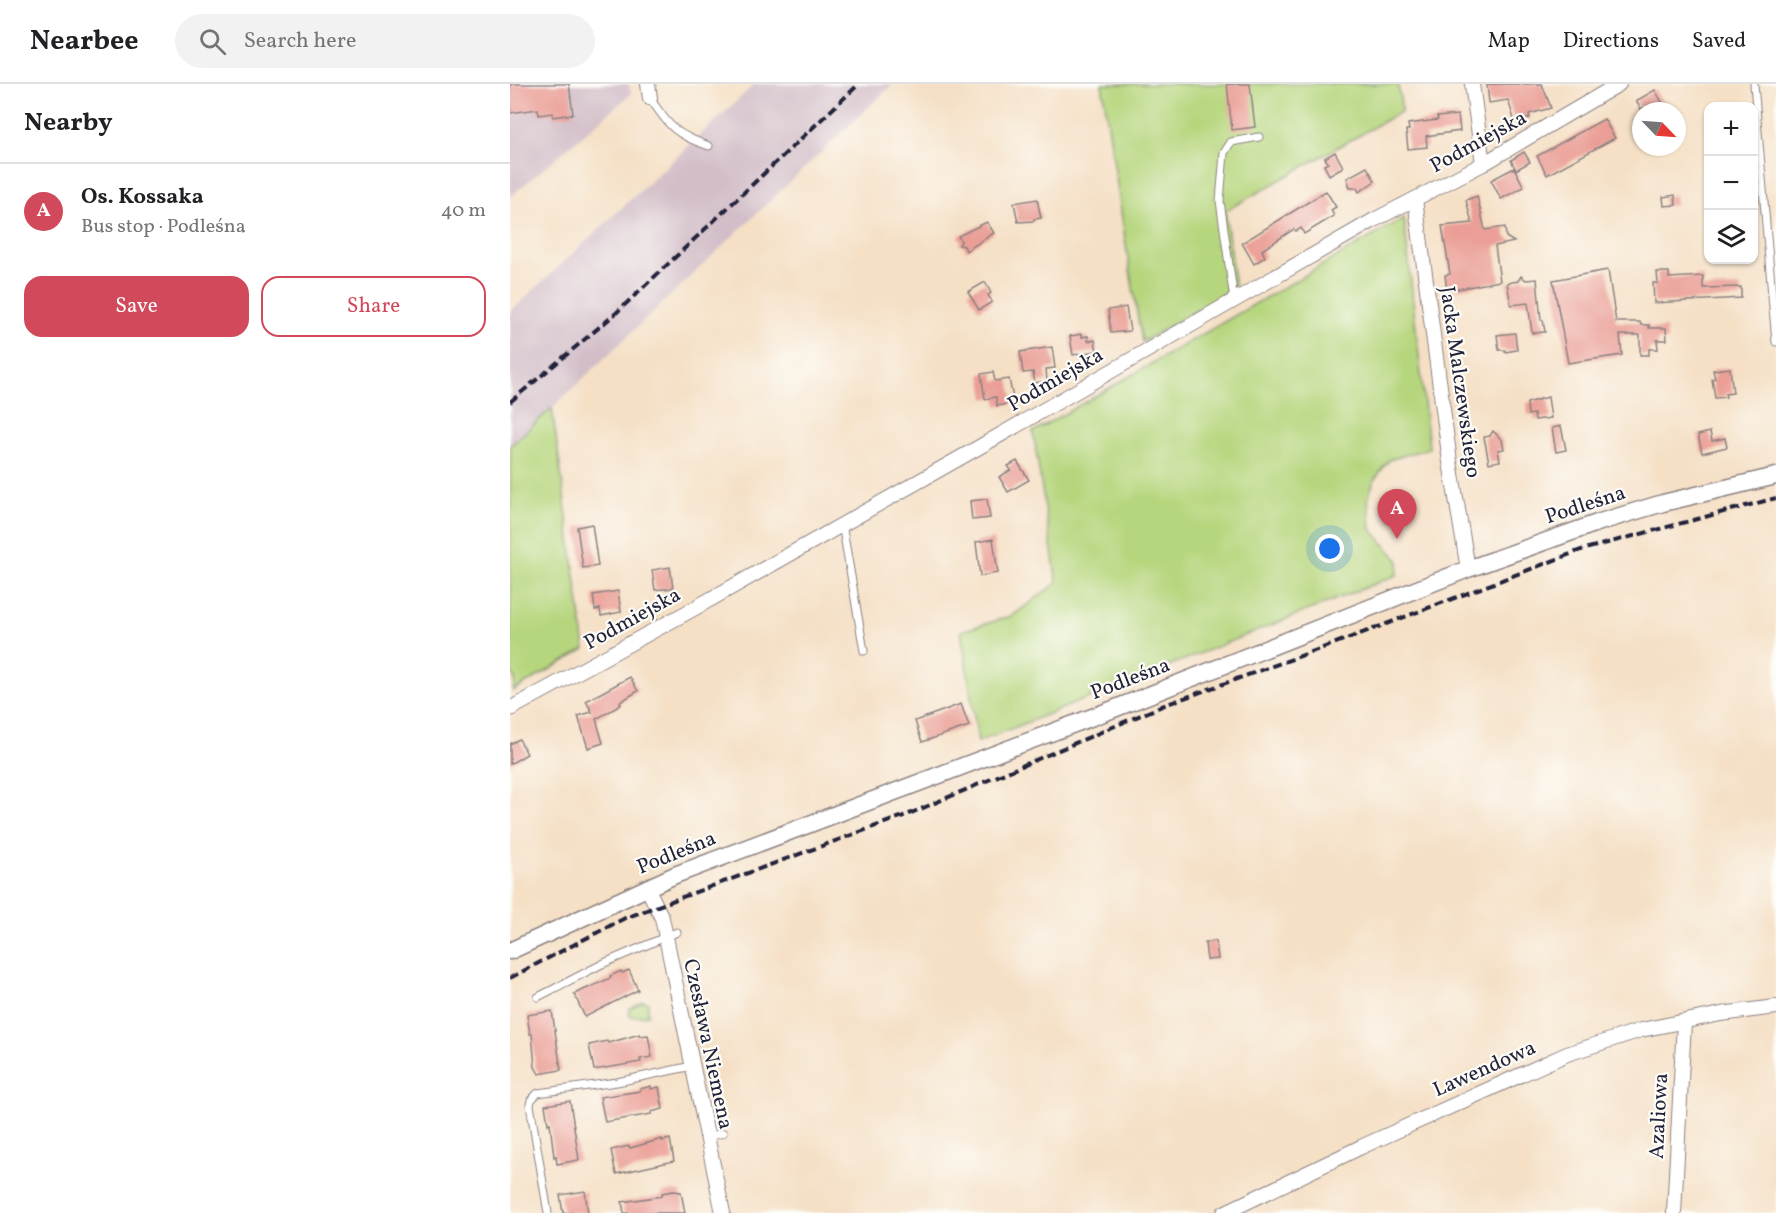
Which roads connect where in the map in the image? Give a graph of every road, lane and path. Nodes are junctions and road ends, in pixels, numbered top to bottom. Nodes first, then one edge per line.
1 (648, 84) edge
2 (1472, 84) edge
3 (1619, 84) edge
4 (1754, 84) edge
5 (1604, 88) edge
6 (650, 98) joint
7 (1259, 136) dead end
8 (709, 146) dead end
9 (1483, 164) junction
10 (1415, 199) junction
11 (1234, 300) junction
12 (1776, 342) edge
13 (1776, 476) edge
14 (842, 524) junction
15 (1468, 569) junction
16 (864, 651) dead end
17 (510, 709) edge
18 (647, 887) junction
19 (671, 934) junction
20 (510, 951) edge
21 (538, 997) dead end
22 (1776, 1007) edge
23 (1684, 1022) junction
24 (692, 1066) junction
25 (723, 1133) dead end
26 (707, 1137) junction
27 (548, 1213) edge
28 (723, 1213) edge
29 (1224, 1213) edge
30 (1674, 1213) edge

1 - 6 street
2 - 9 street
3 - 5 street, Podmiejska
4 - 12 lane
5 - 9 street, Podmiejska
6 - 8 lane
7 - 11 lane
9 - 10 street, Podmiejska
10 - 11 street, Podmiejska
10 - 15 street, Jacka Malczewskiego
11 - 14 street, Podmiejska
13 - 15 street, Podleśna
14 - 16 lane
14 - 17 street, Podmiejska
15 - 18 street, Podleśna
18 - 19 street, Czesława Niemena
18 - 20 street, Podleśna
19 - 21 lane
19 - 24 street, Czesława Niemena
22 - 23 street, Lawendowa
23 - 29 street, Lawendowa
23 - 30 street, Azaliowa
24 - 26 street, Czesława Niemena
24 - 27 lane
25 - 26 lane
26 - 28 street, Czesława Niemena

